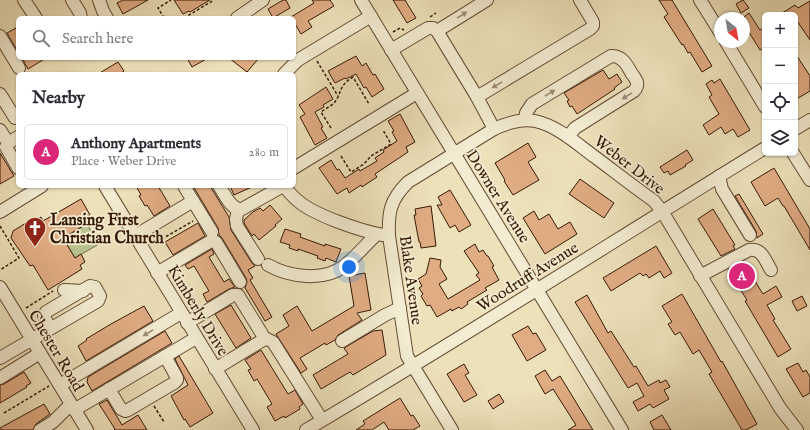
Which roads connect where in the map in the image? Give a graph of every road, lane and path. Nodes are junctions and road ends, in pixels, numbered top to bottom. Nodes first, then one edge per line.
1 (24, 0) edge
2 (72, 0) edge
3 (99, 0) edge
4 (171, 0) edge
5 (214, 0) edge
6 (263, 0) edge
7 (361, 0) edge
8 (487, 0) edge
9 (580, 0) edge
10 (700, 0) edge
11 (35, 16) edge
12 (81, 16) edge
13 (106, 16) edge
14 (163, 16) edge
15 (187, 16) edge
16 (240, 16) edge
17 (371, 16) junction
18 (714, 22) edge
19 (437, 31) junction
20 (0, 36) edge
21 (730, 48) edge
22 (391, 50) junction
23 (317, 61) dead end
24 (19, 68) dead end
25 (286, 72) edge
26 (417, 93) junction
27 (0, 94) edge
28 (338, 96) junction
29 (477, 97) junction
30 (762, 102) edge
31 (369, 104) dead end
32 (15, 118) dead end
33 (525, 120) junction
34 (810, 120) edge
35 (331, 128) dead end
36 (798, 128) edge
37 (494, 129) junction
38 (0, 130) edge
39 (383, 130) dead end
40 (568, 137) junction
41 (13, 140) edge
42 (762, 150) edge
43 (454, 154) junction
44 (341, 156) dead end
45 (796, 156) edge
46 (16, 165) edge
47 (296, 167) edge
48 (718, 176) junction
49 (810, 180) edge
50 (39, 188) edge
51 (106, 188) edge
52 (185, 188) edge
53 (220, 188) edge
54 (280, 188) edge
55 (286, 188) edge
56 (192, 201) junction
57 (238, 210) junction
58 (662, 211) junction
59 (0, 212) edge
60 (202, 216) junction
61 (0, 226) edge
62 (212, 232) dead end
63 (383, 235) junction
64 (750, 235) dead end
65 (135, 236) junction
66 (143, 250) junction
67 (0, 270) edge
68 (771, 270) dead end
69 (158, 273) junction
70 (700, 276) junction
71 (240, 282) dead end
72 (0, 287) edge
73 (537, 289) junction
74 (60, 291) junction
75 (83, 291) junction
76 (400, 308) junction
77 (52, 309) junction
78 (16, 314) junction
79 (184, 318) junction
80 (52, 327) junction
81 (262, 334) dead end
82 (196, 338) junction
83 (32, 340) junction
84 (342, 341) dead end
85 (40, 353) junction
86 (165, 356) junction
87 (0, 358) edge
88 (412, 365) junction
89 (215, 369) junction
90 (0, 378) edge
91 (59, 383) junction
92 (110, 389) junction
93 (149, 398) junction
94 (73, 407) junction
95 (4, 413) dead end
96 (322, 420) junction
97 (164, 422) dead end
98 (40, 430) edge
99 (87, 430) edge
100 (253, 430) edge
101 (306, 430) edge
102 (452, 430) edge
103 (622, 430) edge
104 (797, 430) edge

1 - 11 street
2 - 12 street
3 - 13 street
4 - 14 path
5 - 15 path
6 - 16 street
7 - 17 street, Downer Avenue
19 -> 8 street
9 -> 29 street
10 - 18 street
17 - 22 street, Downer Avenue
17 - 25 street
19 - 22 street
19 - 29 street
20 - 24 street
21 - 30 street
22 - 26 street, Downer Avenue
23 - 28 path
26 - 43 street, Downer Avenue
26 - 47 street
27 - 32 street
28 - 31 path
28 - 35 path
29 - 37 street
33 - 37 street, Weber Drive
33 - 40 street, Weber Drive
33 -> 40 street
34 - 36 street
37 - 43 street, Weber Drive
38 - 41 street
39 - 44 path
40 - 58 street, Weber Drive
41 - 46 street
42 - 48 street, Woodruff Avenue
43 - 63 street, Blake Avenue
43 - 73 street, Downer Avenue
45 - 49 street
48 - 58 street, Woodruff Avenue
48 - 64 street
50 - 59 street
51 - 65 street, Kimberly Drive
52 - 56 street
53 - 57 street
54 - 57 street
55 - 63 street
56 - 60 street
56 - 65 street
57 - 63 street
58 - 70 street, Weber Drive
58 - 73 street, Woodruff Avenue
60 - 62 street
60 - 66 path
61 - 67 path
63 - 76 street, Blake Avenue
65 - 66 street, Kimberly Drive
66 - 69 street, Kimberly Drive
68 - 70 street
69 - 71 street
69 - 79 street, Kimberly Drive
70 - 104 street, Weber Drive
72 - 78 street, Chester Road
73 - 88 street, Woodruff Avenue
73 - 103 street, Downer Avenue
74 - 75 street
74 - 77 street
74 - 78 path
75 - 77 street
75 - 80 street
76 - 84 street
76 - 88 street, Blake Avenue
77 - 80 street
78 - 83 street, Chester Road
79 - 81 street
79 - 82 street, Kimberly Drive
79 -> 91 street
80 - 83 street
82 - 86 street
82 - 89 street, Kimberly Drive
83 - 85 street, Chester Road
83 - 87 street
85 - 90 street
85 - 91 street, Chester Road
86 - 92 street
86 - 93 street
88 - 96 street, Woodruff Avenue
88 - 102 street, Blake Avenue
89 - 96 street
89 - 100 street, Kimberly Drive
91 - 94 street, Chester Road
91 - 95 path
92 - 93 street
92 - 94 street
93 - 97 path
94 - 98 street
94 - 99 street, Chester Road
96 - 101 street, Woodruff Avenue

